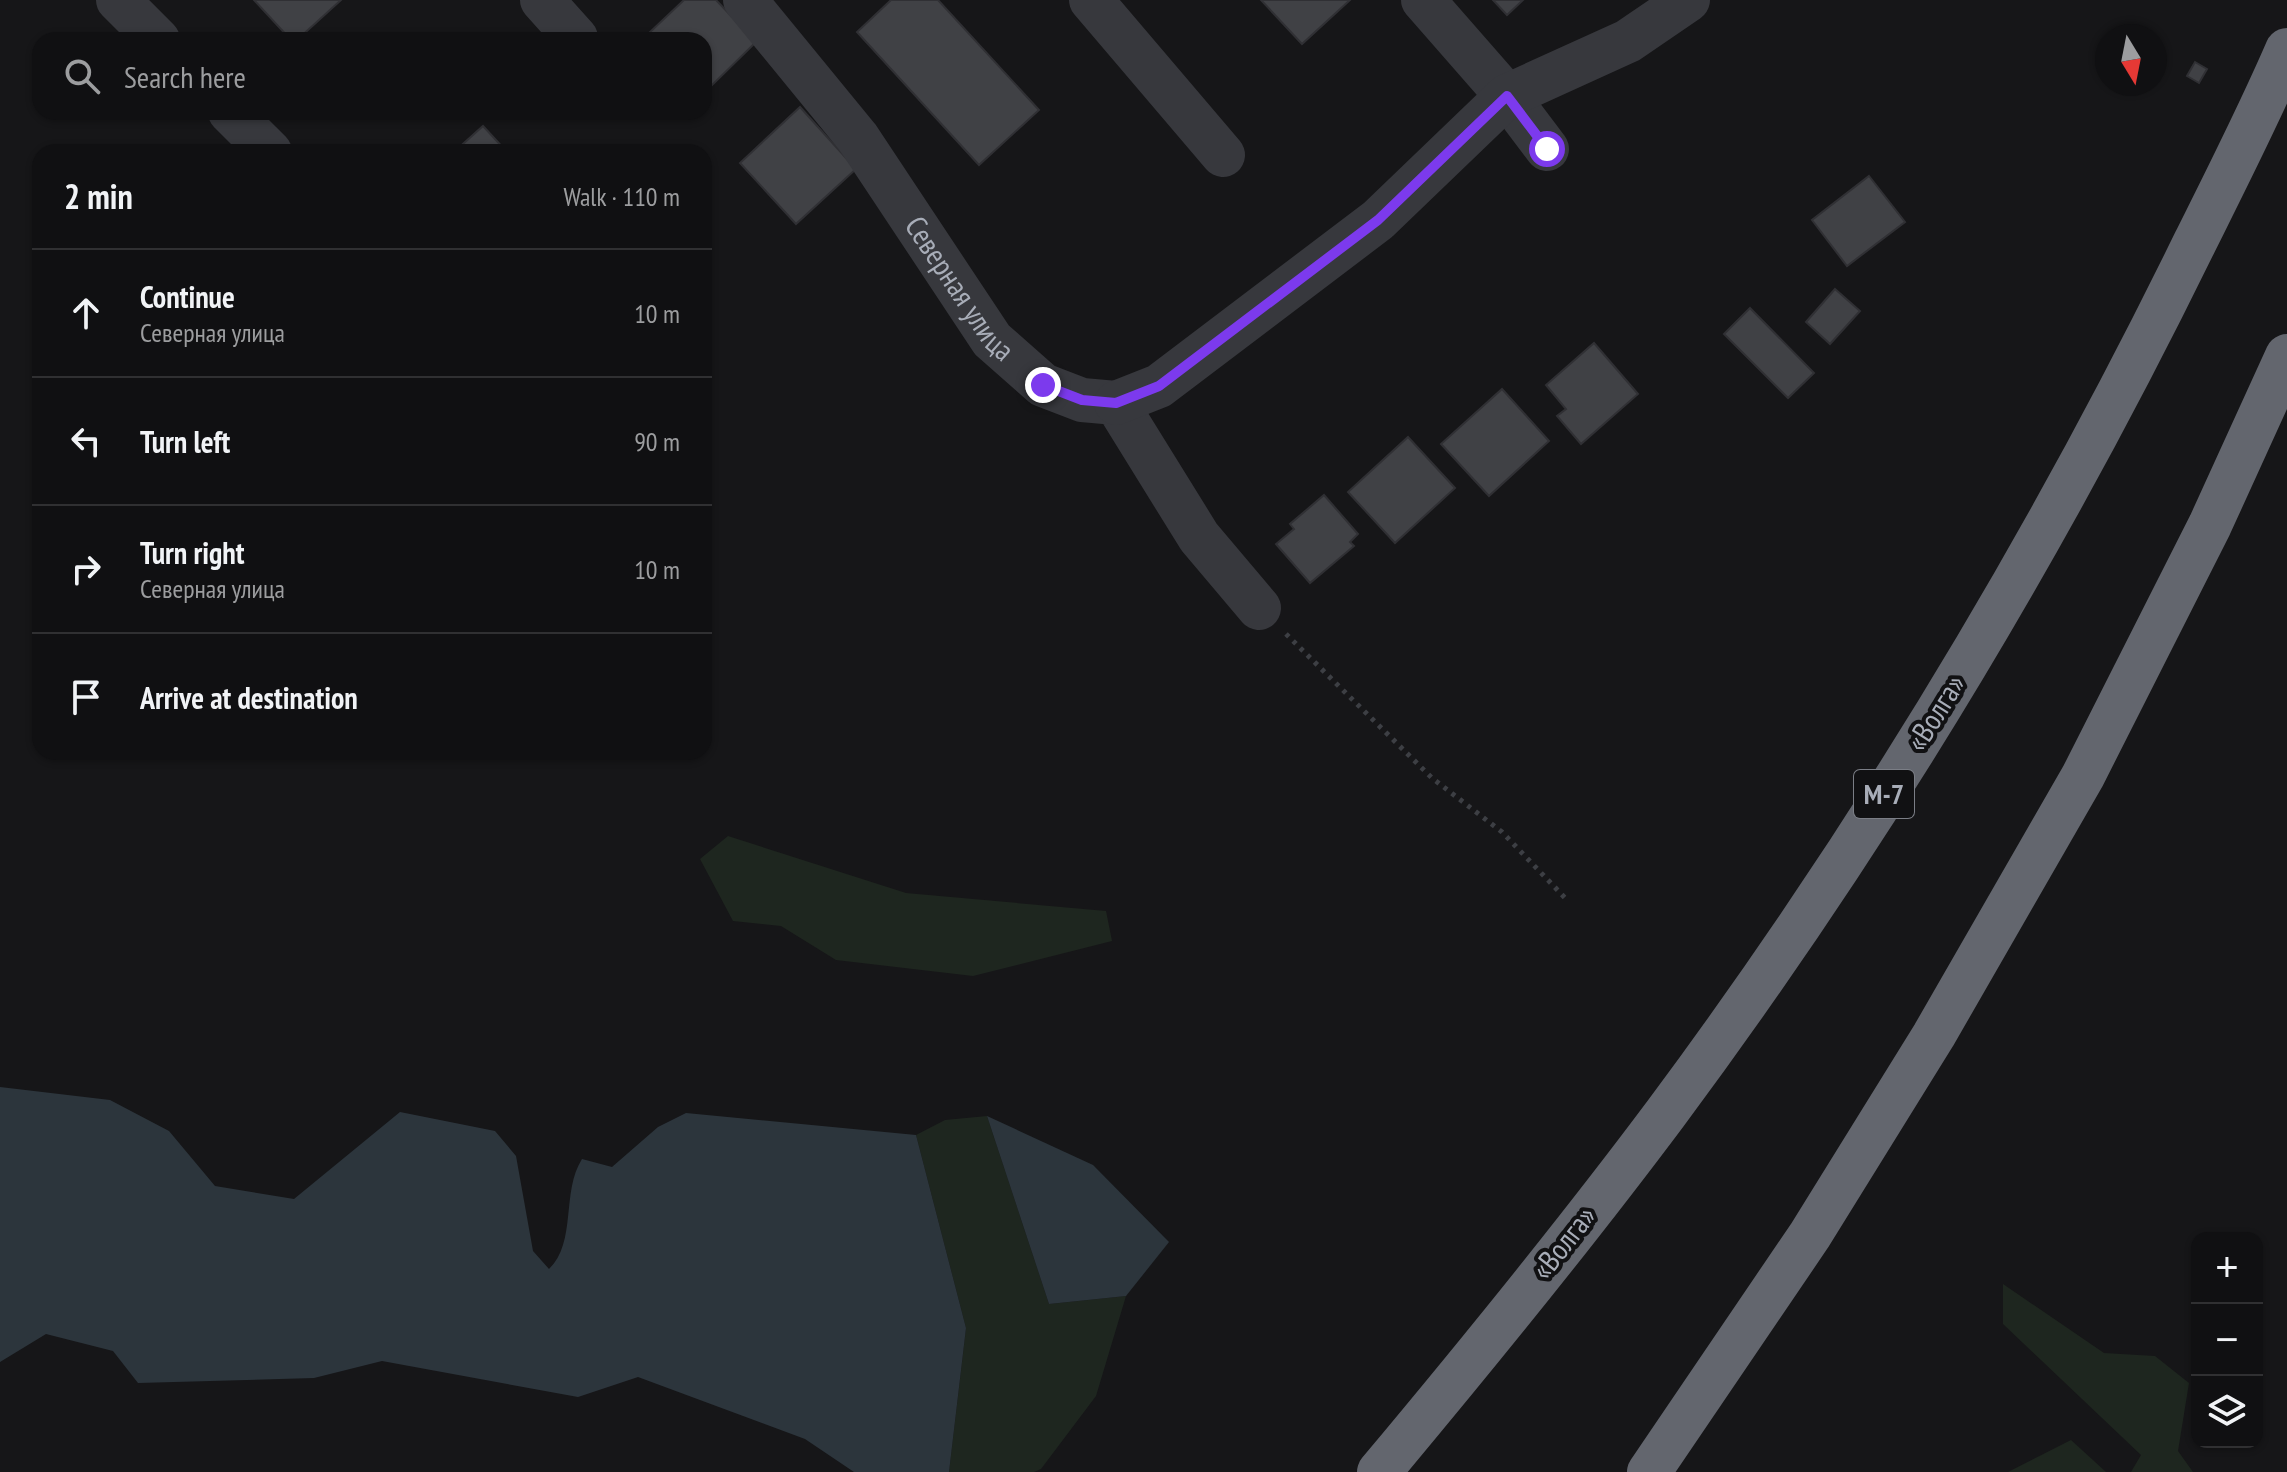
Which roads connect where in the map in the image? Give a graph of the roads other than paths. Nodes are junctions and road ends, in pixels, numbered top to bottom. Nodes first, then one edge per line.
1 (118, 0) edge
2 (542, 0) edge
3 (745, 0) edge
4 (1091, 0) edge
5 (1423, 0) edge
6 (1688, 0) edge
7 (150, 32) edge
8 (571, 32) edge
9 (2287, 50) edge
10 (1507, 96) junction
11 (238, 120) edge
12 (262, 144) edge
13 (1547, 149) dead end
14 (1223, 155) dead end
15 (2287, 356) edge
16 (1116, 403) junction
17 (1259, 608) road end
18 (1379, 1472) edge
19 (1649, 1472) edge

1 - 7 street
2 - 8 street
3 - 16 street, Северная улица
4 - 14 street
5 - 10 street
6 - 10 street
9 - 18 highway, «Волга» / М-7
10 - 13 street
10 - 16 street
11 - 12 street
15 - 19 highway
16 - 17 street

